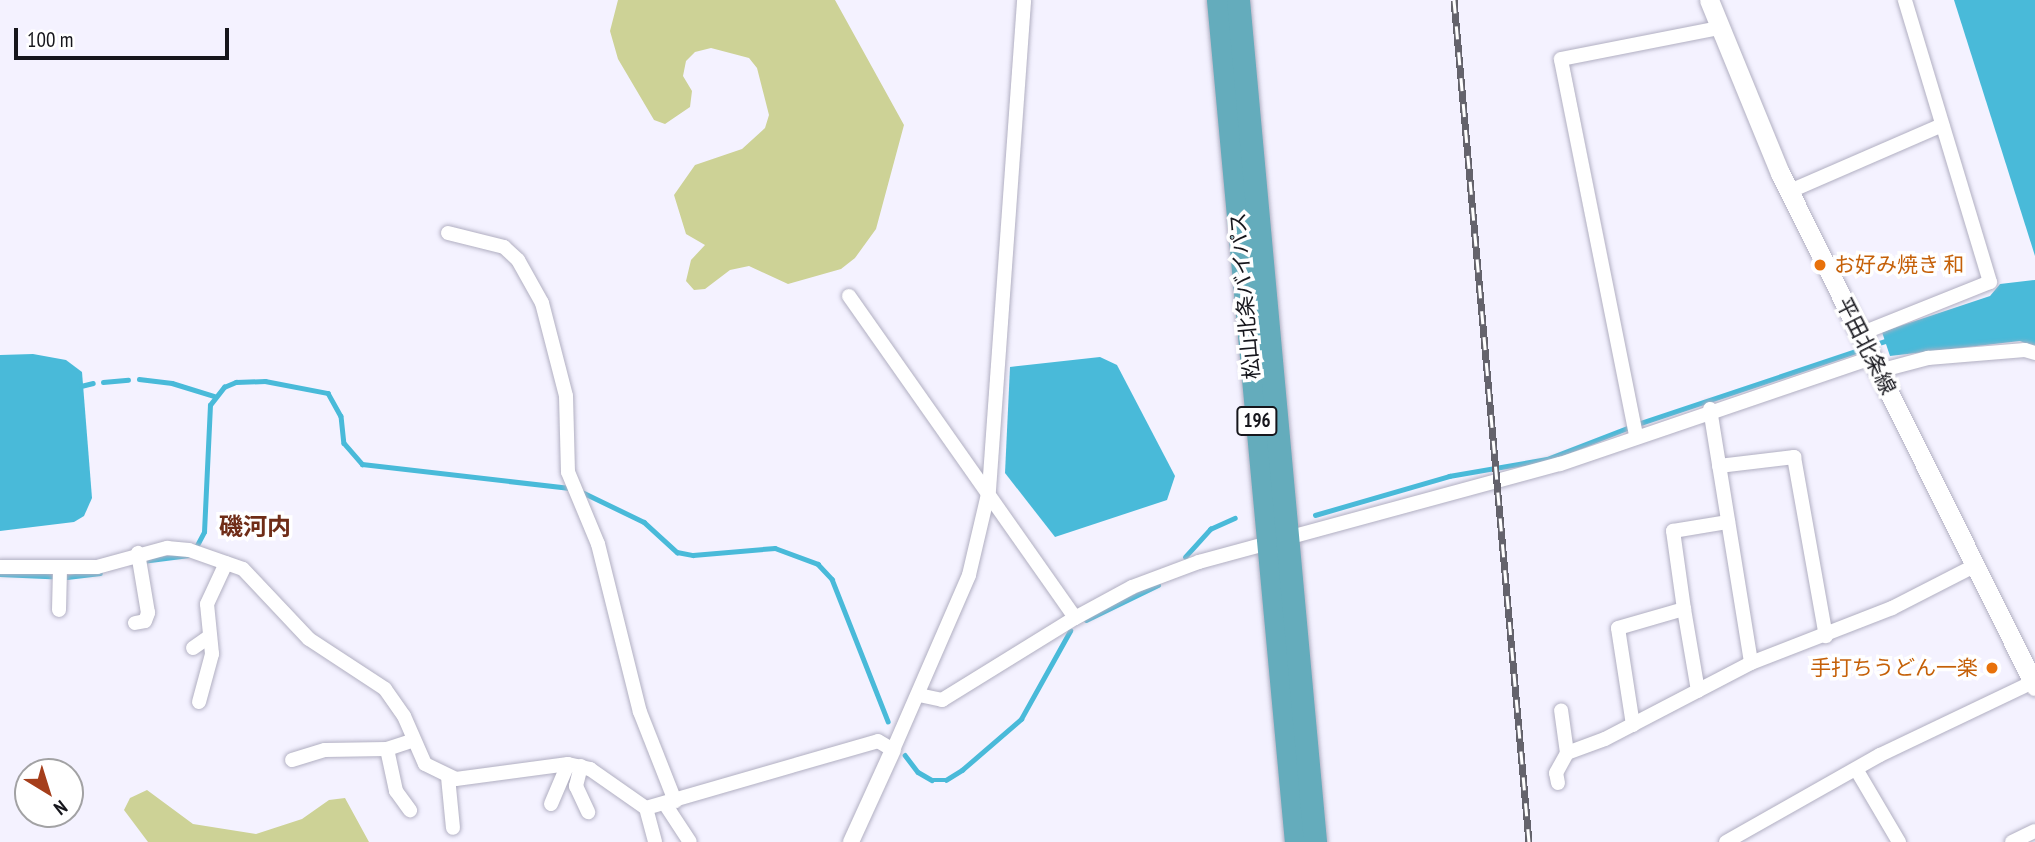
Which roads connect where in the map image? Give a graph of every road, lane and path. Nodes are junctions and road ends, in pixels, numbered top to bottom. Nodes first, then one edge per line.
1 (1024, 0) edge
2 (1218, 0) edge
3 (1238, 0) edge
4 (1709, 0) edge
5 (1905, 0) edge
6 (1719, 28) junction
7 (1942, 125) junction
8 (1788, 192) junction
9 (448, 233) dead end
10 (849, 296) dead end
11 (1869, 352) junction
12 (2035, 354) edge
13 (1710, 409) junction
14 (1634, 430) junction
15 (1719, 466) junction
16 (989, 490) junction
17 (1728, 522) junction
18 (1279, 542) junction
19 (139, 558) junction
20 (226, 564) junction
21 (1976, 565) junction
22 (0, 567) edge
23 (60, 575) junction
24 (1684, 609) junction
25 (59, 610) dead end
26 (1075, 618) junction
27 (135, 623) dead end
28 (210, 636) junction
29 (1826, 636) junction
30 (193, 648) dead end
31 (1751, 663) junction
32 (2034, 681) edge
33 (1698, 691) junction
34 (919, 695) junction
35 (200, 702) dead end
36 (1561, 710) dead end
37 (1633, 725) junction
38 (412, 741) junction
39 (387, 748) junction
40 (893, 750) junction
41 (1567, 753) junction
42 (292, 760) dead end
43 (574, 765) junction
44 (1856, 769) junction
45 (448, 778) junction
46 (1558, 783) dead end
47 (670, 802) junction
48 (551, 804) dead end
49 (646, 808) junction
50 (410, 810) dead end
51 (588, 812) dead end
52 (453, 828) dead end
53 (2035, 831) edge
54 (2007, 840) edge
55 (655, 842) edge
56 (690, 842) edge
57 (851, 842) edge
58 (1296, 842) edge
59 (1315, 842) edge
60 (1726, 842) edge
61 (1899, 842) edge

1 - 16 street
2 - 18 highway, 松山北条バイパス / 196
3 - 18 highway, 松山北条バイパス / 196
4 - 6 main road, 平田北条線
5 - 7 street
6 - 8 main road, 平田北条線
6 - 14 street
7 - 8 street
7 - 11 street
8 - 11 main road, 平田北条線
9 - 47 street
10 - 16 street
11 - 12 street
11 - 13 street
11 - 21 main road, 平田北条線
13 - 14 street
13 - 15 street
14 - 18 street
15 - 17 street
15 - 29 street
16 - 26 street
16 - 34 street
17 - 24 street
17 - 31 street
18 - 26 street
18 - 58 highway, 松山北条バイパス / 196
18 - 59 highway, 松山北条バイパス / 196
19 - 20 street
19 - 23 street
19 - 27 street
20 - 28 street
20 - 38 street
21 - 29 street
21 - 32 main road, 平田北条線
22 - 23 street
23 - 25 street
24 - 33 street
24 - 37 street
26 - 34 street
28 - 30 street
28 - 35 street
29 - 31 street
31 - 33 street
32 - 44 street
33 - 37 street
34 - 40 street
36 - 41 street
37 - 41 street
38 - 39 street
38 - 45 street
39 - 42 street
39 - 50 street
40 - 47 street
40 - 57 street
41 - 46 street
43 - 45 street
43 - 48 street
43 - 49 street
43 - 51 street
44 - 60 street
44 - 61 street
45 - 52 street
47 - 49 street
47 - 56 street
49 - 55 street
53 - 54 street

